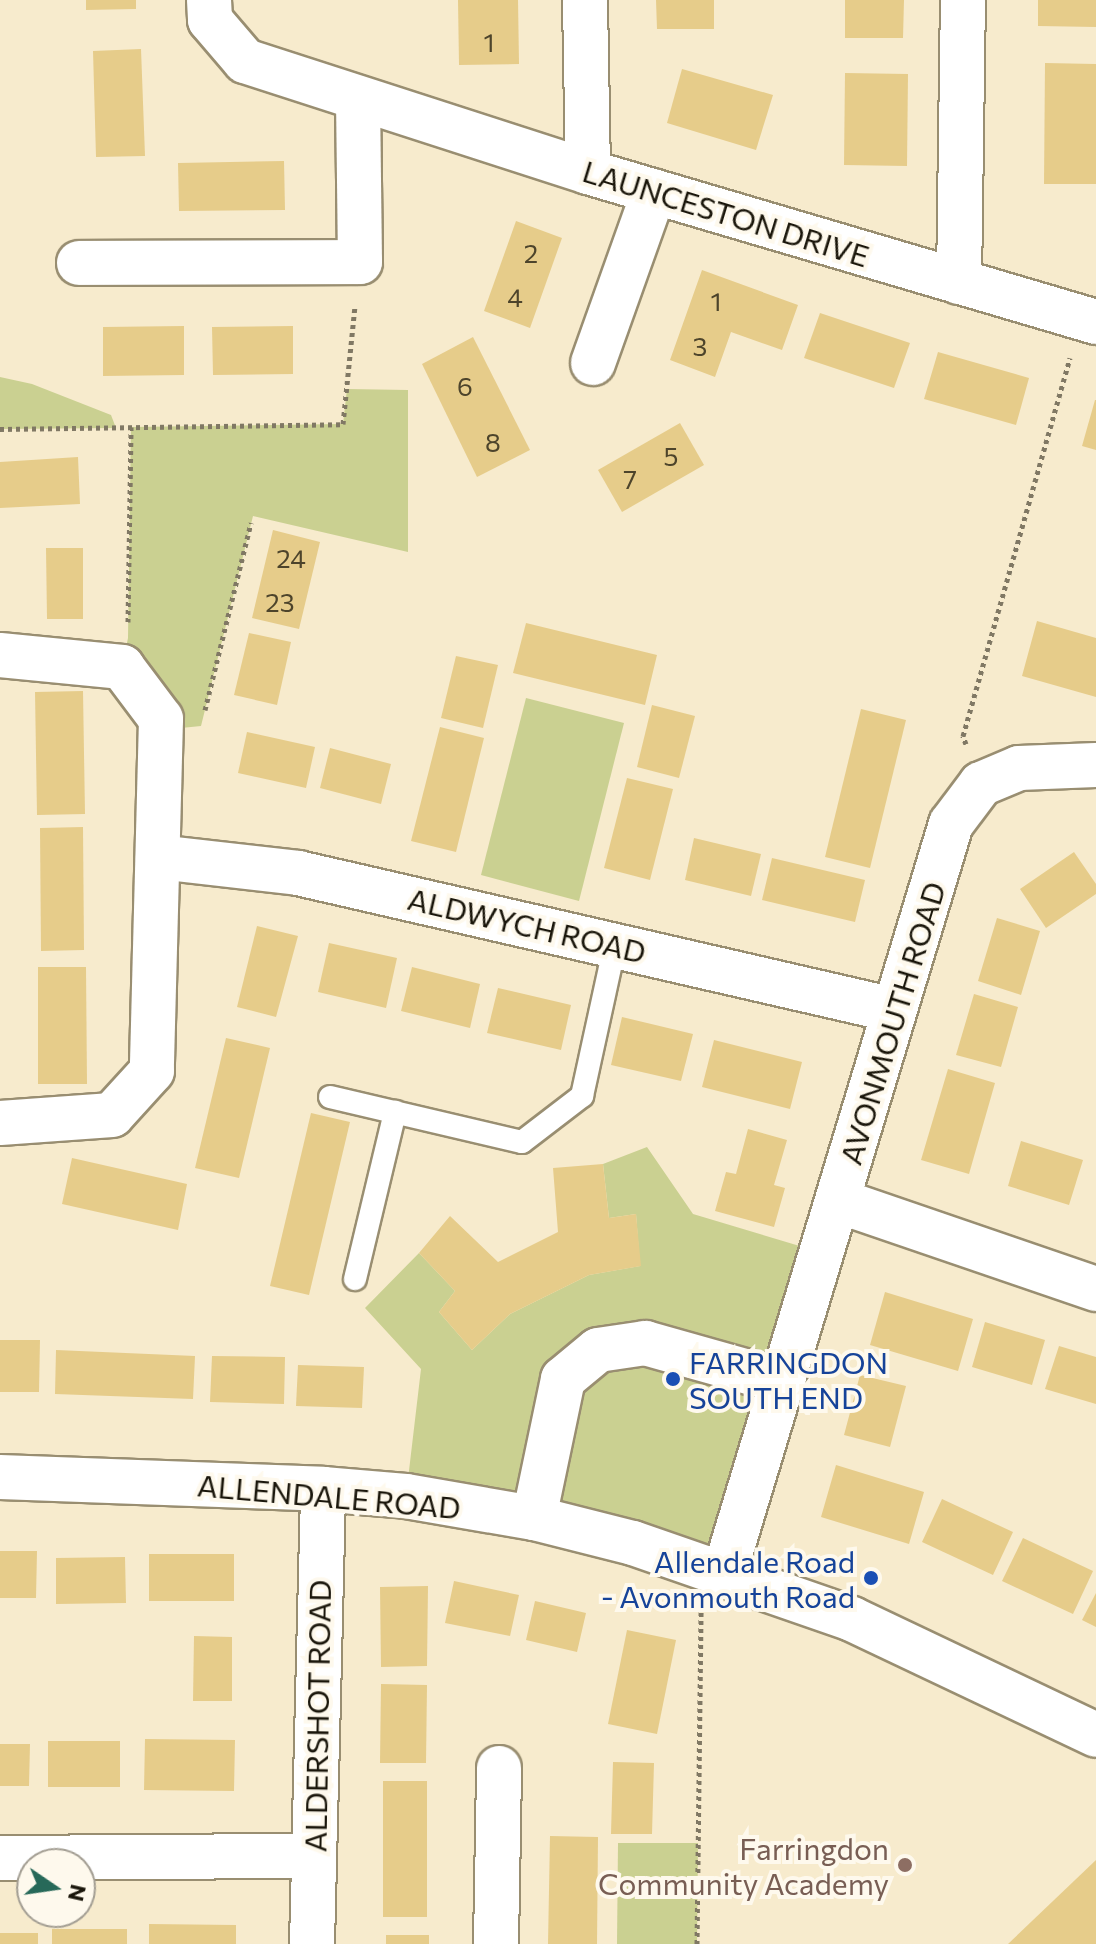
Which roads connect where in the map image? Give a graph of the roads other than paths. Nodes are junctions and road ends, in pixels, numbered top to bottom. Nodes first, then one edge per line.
1 (209, 0) edge
2 (585, 0) edge
3 (963, 0) edge
4 (358, 100) junction
5 (588, 172) junction
6 (654, 192) junction
7 (79, 263) dead end
8 (959, 282) junction
9 (1089, 320) edge
10 (593, 363) dead end
11 (0, 655) edge
12 (1096, 765) edge
13 (158, 857) junction
14 (615, 945) junction
15 (894, 1010) junction
16 (330, 1097) dead end
17 (395, 1112) junction
18 (0, 1123) edge
19 (839, 1201) junction
20 (355, 1279) dead end
21 (1096, 1289) edge
22 (784, 1382) junction
23 (0, 1477) edge
24 (323, 1489) junction
25 (534, 1518) junction
26 (713, 1571) junction
27 (1096, 1735) edge
28 (499, 1768) dead end
29 (313, 1856) junction
30 (0, 1858) edge
31 (312, 1944) edge
32 (496, 1944) edge

1 - 4 street, LAUNCESTON DRIVE
2 - 5 street
3 - 8 street
4 - 5 street, LAUNCESTON DRIVE
4 - 7 street
5 - 6 street, LAUNCESTON DRIVE
6 - 8 street, LAUNCESTON DRIVE
6 - 10 street
8 - 9 street, LAUNCESTON DRIVE
11 - 13 street
12 - 15 street, AVONMOUTH ROAD
13 - 14 street, ALDWYCH ROAD
13 - 18 street
14 - 15 street, ALDWYCH ROAD
14 - 17 lane
15 - 19 street, AVONMOUTH ROAD
16 - 17 lane
17 - 20 lane
19 - 21 street
19 - 22 street, AVONMOUTH ROAD
22 - 25 street
22 - 26 street, AVONMOUTH ROAD
23 - 24 street, ALLENDALE ROAD
24 - 25 street, ALLENDALE ROAD
24 - 29 street, ALDERSHOT ROAD
25 - 26 street, ALLENDALE ROAD
26 - 27 street, ALLENDALE ROAD
28 - 32 street
29 - 30 street
29 - 31 street, ALDERSHOT ROAD

